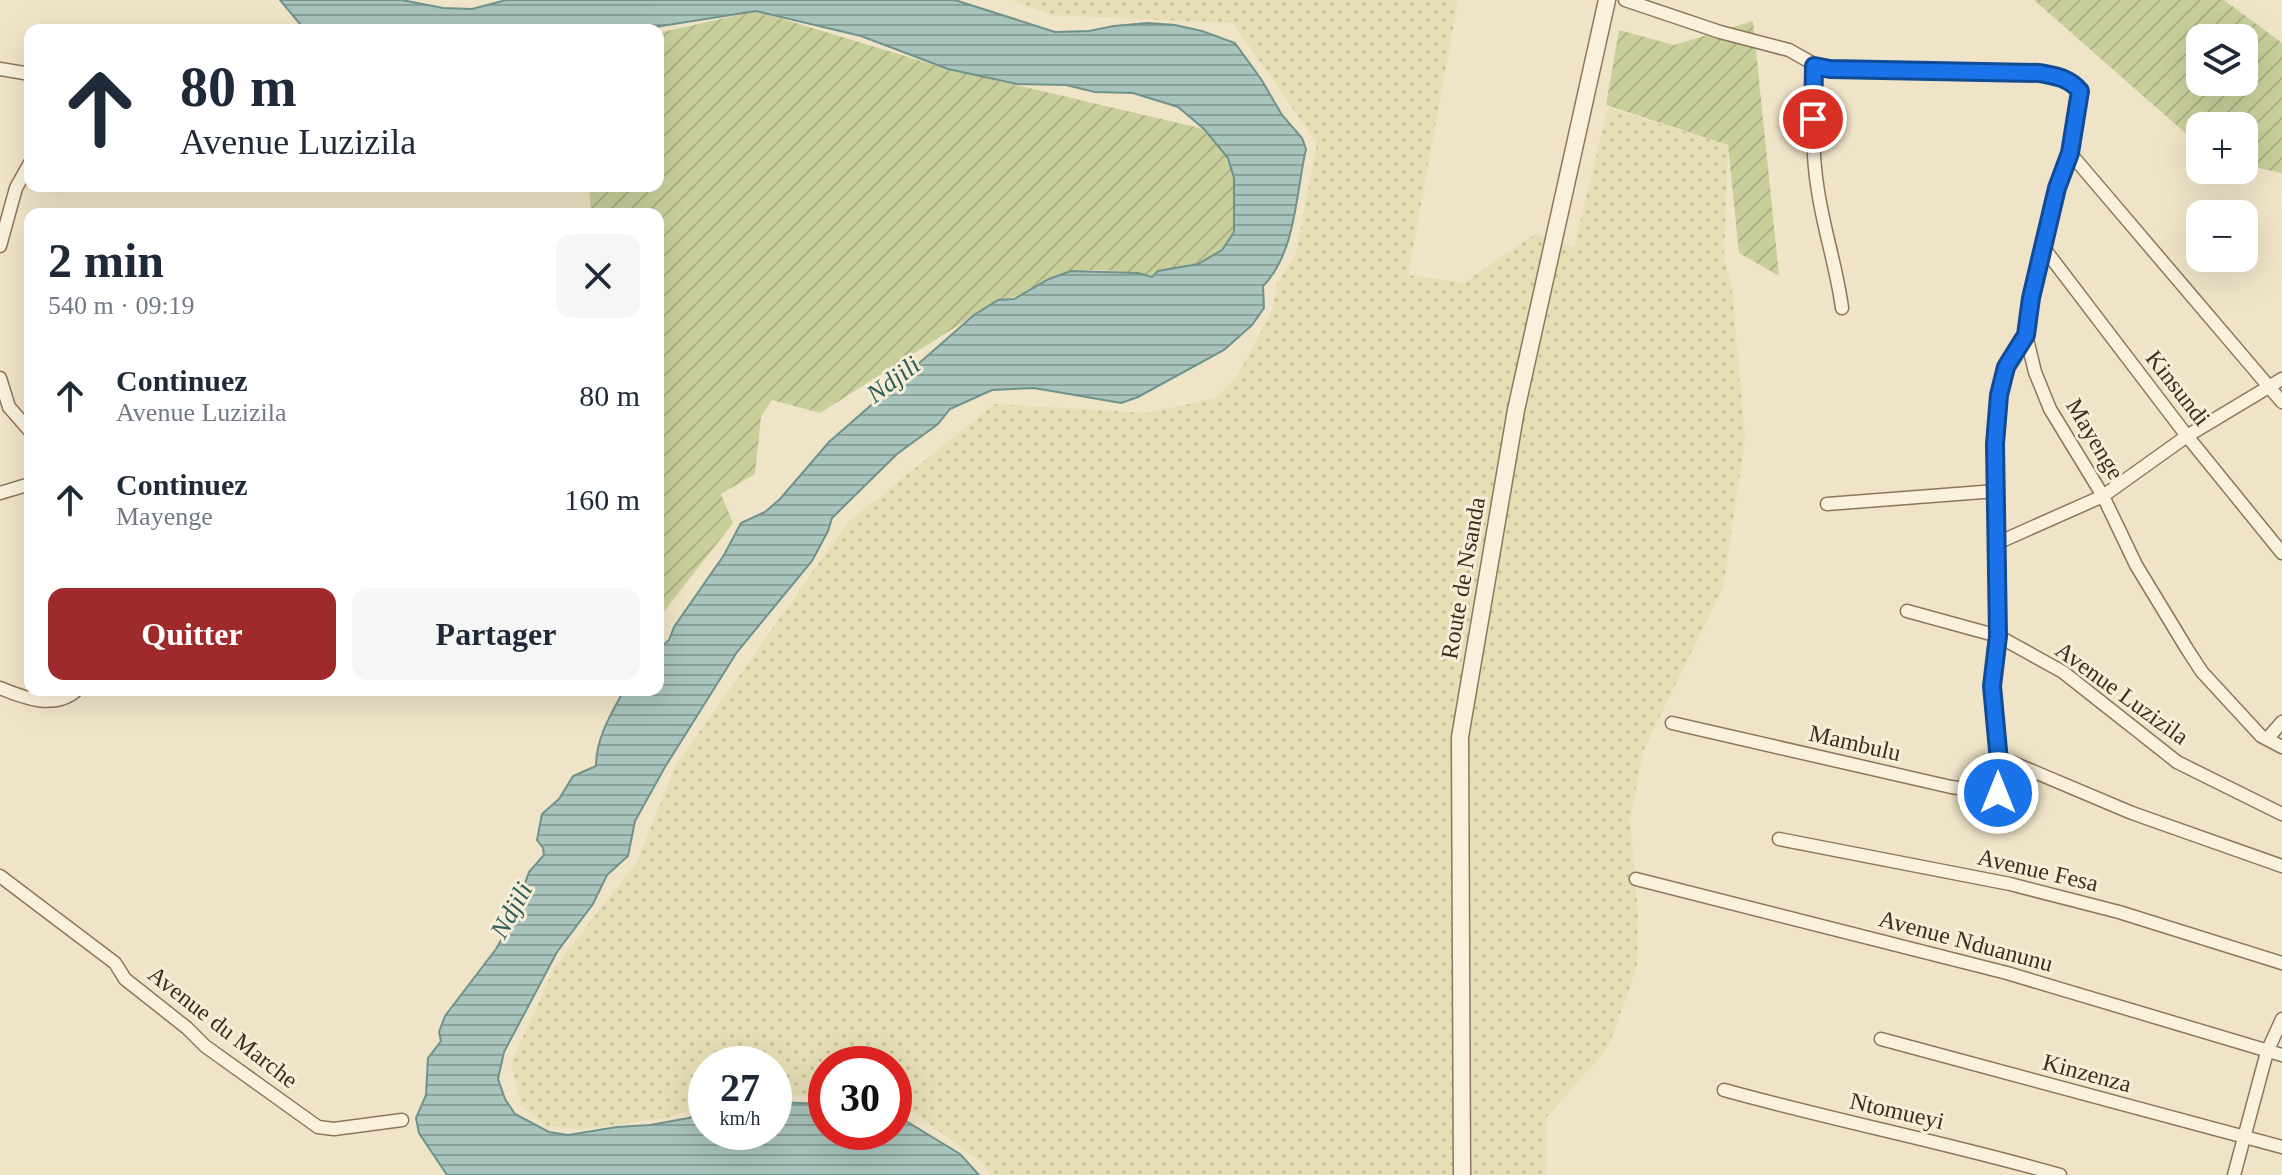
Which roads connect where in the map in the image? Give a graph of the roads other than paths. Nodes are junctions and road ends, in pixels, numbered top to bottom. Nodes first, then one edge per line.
1 (1607, 0) edge
2 (1625, 0) edge
3 (1814, 66) junction
4 (0, 69) edge
5 (24, 73) edge
6 (2070, 153) junction
7 (24, 174) edge
8 (0, 246) edge
9 (2043, 247) junction
10 (1842, 308) dead end
11 (2026, 335) junction
12 (0, 378) edge
13 (2282, 379) edge
14 (2270, 386) junction
15 (2282, 402) edge
16 (24, 424) edge
17 (2187, 436) junction
18 (24, 486) edge
19 (1996, 491) junction
20 (0, 493) edge
21 (2103, 496) junction
22 (1827, 504) dead end
23 (1995, 544) junction
24 (2282, 553) edge
25 (1907, 611) dead end
26 (1998, 636) junction
27 (0, 688) edge
28 (24, 695) edge
29 (27, 696) edge
30 (69, 696) edge
31 (2282, 722) edge
32 (1672, 723) dead end
33 (2268, 738) junction
34 (2282, 747) edge
35 (1999, 761) junction
36 (2282, 814) edge
37 (1779, 839) dead end
38 (2282, 866) edge
39 (0, 876) edge
40 (1636, 879) dead end
41 (2282, 963) edge
42 (2282, 1019) edge
43 (1881, 1039) dead end
44 (2267, 1052) junction
45 (2282, 1055) edge
46 (1724, 1090) dead end
47 (402, 1120) dead end
48 (2243, 1138) junction
49 (2282, 1147) edge
50 (1462, 1175) edge
51 (2060, 1175) edge
52 (2234, 1175) edge

1 - 50 street, Route de Nsanda
2 - 3 street
3 - 6 street, Mayenge
3 - 10 street
4 - 5 street
6 - 9 street, Mayenge
6 - 14 street
7 - 8 street
9 - 11 street, Mayenge
9 - 17 street, Kinsundi
11 - 19 street
11 - 21 street, Mayenge
12 - 16 street
13 - 14 street
14 - 15 street
14 - 17 street
17 - 21 street
17 - 24 street, Kinsundi
18 - 20 street
19 - 22 street
19 - 23 street
21 - 23 street
21 - 33 street, Mayenge
23 - 26 street
25 - 26 street
26 - 35 street, Mambulu
26 - 36 street, Avenue Luzizila
27 - 28 street
29 - 30 street
31 - 33 street
32 - 35 street, Mambulu
33 - 34 street, Mayenge
35 - 38 street
37 - 41 street, Avenue Fesa
39 - 47 street, Avenue du Marche
40 - 44 street, Avenue Nduanunu
42 - 44 street
43 - 48 street, Kinzenza
44 - 45 street, Avenue Nduanunu
44 - 48 street
46 - 51 street, Ntomueyi
48 - 49 street, Kinzenza
48 - 52 street

